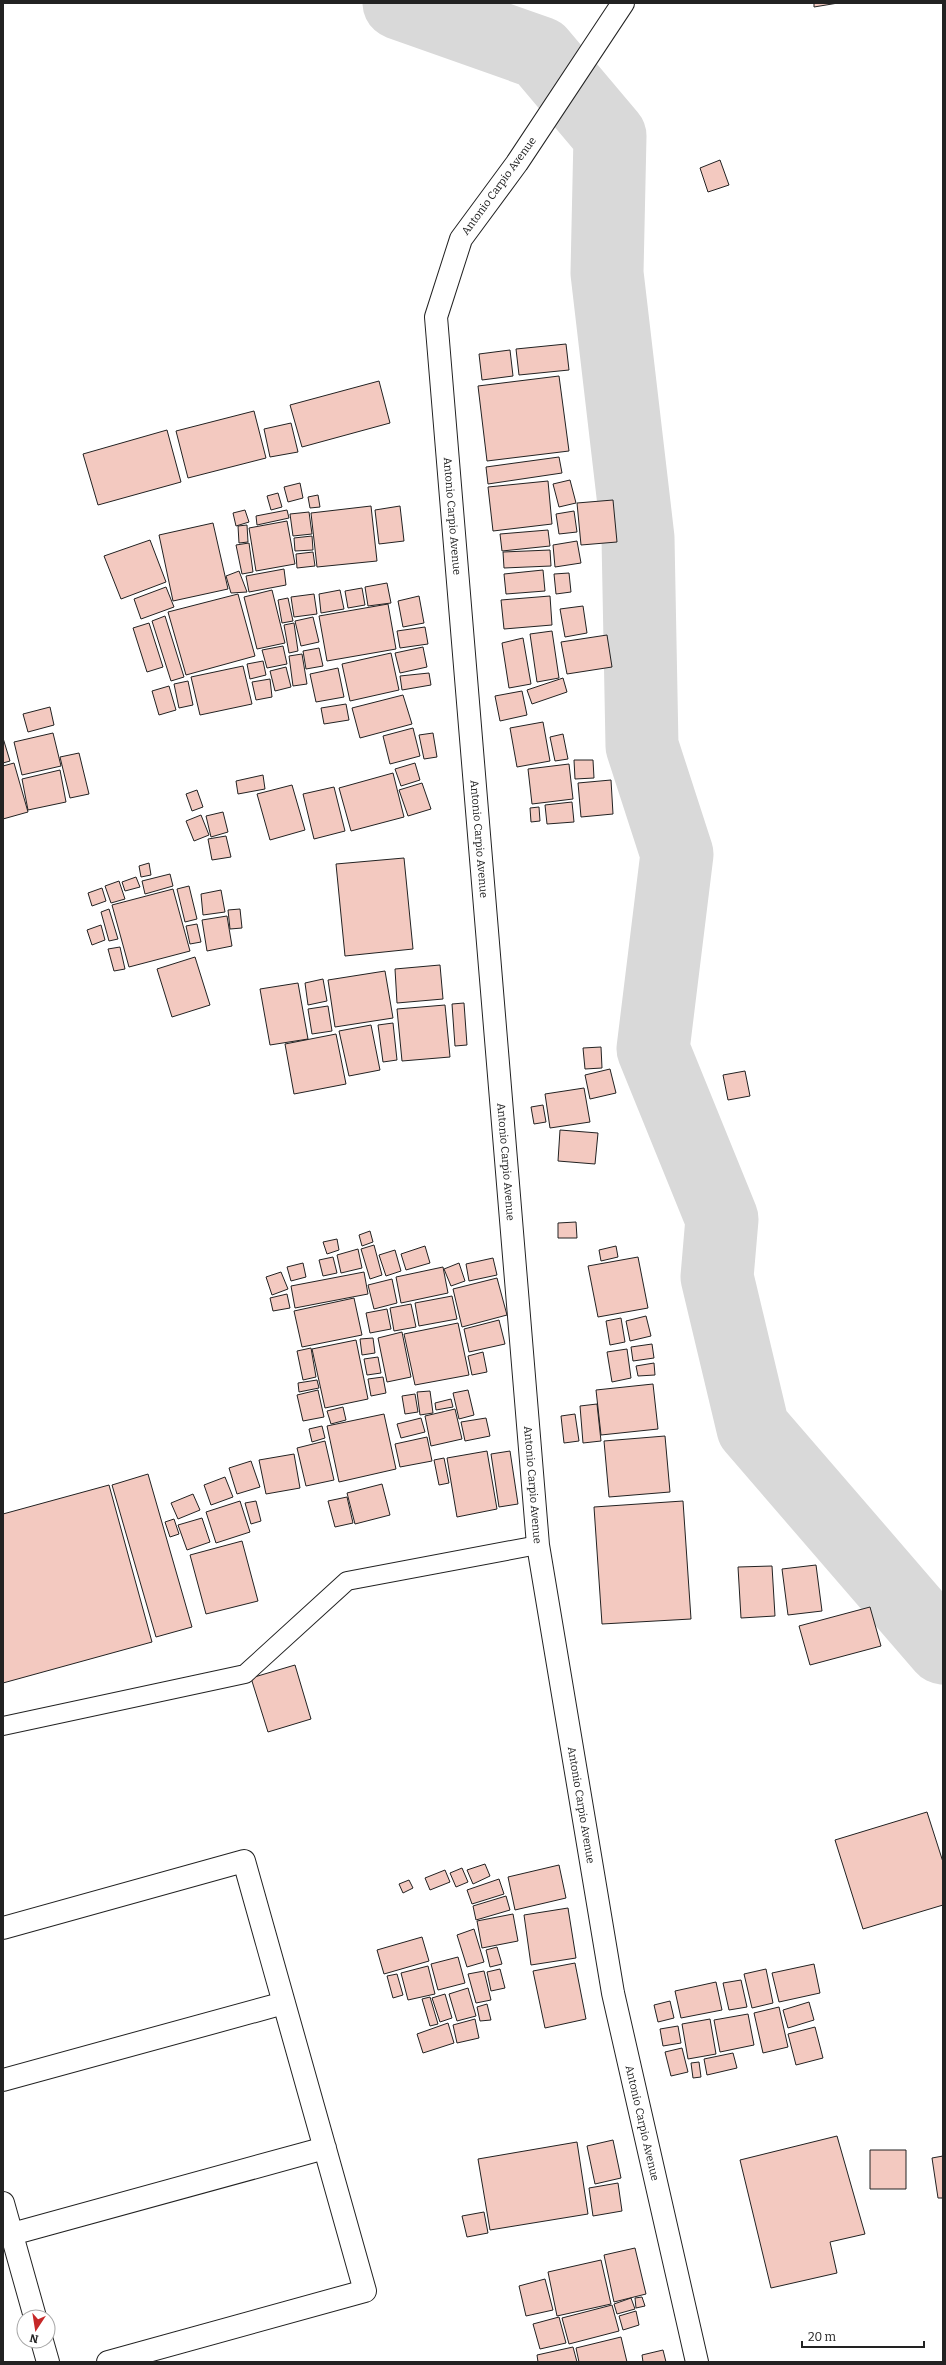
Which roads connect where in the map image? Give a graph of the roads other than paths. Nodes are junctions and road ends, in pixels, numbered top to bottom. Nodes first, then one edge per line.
1 (623, 3) edge
2 (538, 1545) junction
3 (3, 1726) edge
4 (3, 1928) edge
5 (284, 2003) junction
6 (3, 2080) edge
7 (324, 2148) junction
8 (3, 2203) edge
9 (12, 2234) junction
10 (33, 2309) edge
11 (44, 2349) edge
12 (48, 2362) edge
13 (108, 2362) edge
14 (697, 2362) edge

1 - 2 street, Antonio Carpio Avenue
2 - 3 lane
2 - 14 street, Antonio Carpio Avenue
4 - 5 street
5 - 6 street
5 - 7 street
7 - 9 street
7 - 13 street
8 - 9 street
9 - 10 street
11 - 12 street

